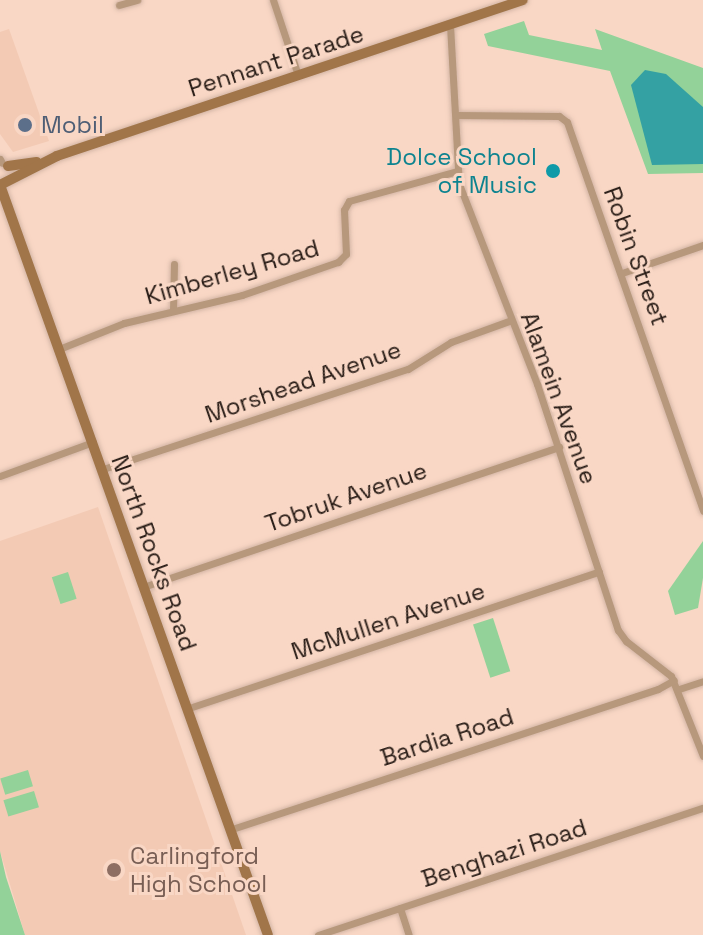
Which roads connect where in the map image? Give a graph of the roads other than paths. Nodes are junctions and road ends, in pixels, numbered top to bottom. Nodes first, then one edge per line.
1 (137, 0) edge
2 (273, 0) edge
3 (523, 0) edge
4 (119, 5) dead end
5 (450, 25) junction
6 (298, 75) junction
7 (456, 115) junction
8 (43, 161) junction
9 (3, 163) edge
10 (457, 171) junction
11 (10, 178) junction
12 (0, 185) edge
13 (703, 245) edge
14 (174, 264) dead end
15 (622, 273) junction
16 (173, 311) junction
17 (509, 321) junction
18 (59, 349) junction
19 (93, 442) junction
20 (559, 447) junction
21 (103, 469) junction
22 (0, 476) edge
23 (703, 511) edge
24 (599, 572) junction
25 (146, 586) junction
26 (674, 680) junction
27 (703, 681) edge
28 (679, 689) junction
29 (189, 708) junction
30 (703, 756) edge
31 (703, 808) edge
32 (232, 829) junction
33 (400, 908) junction
34 (268, 935) edge
35 (318, 935) edge
36 (409, 935) edge

1 - 4 street
2 - 6 street
3 - 5 street, Pennant Parade
5 - 6 street, Pennant Parade
5 - 7 street, Alamein Avenue
6 - 8 street, Pennant Parade
7 - 10 street, Alamein Avenue
7 - 15 street, Robin Street
8 - 9 street, Pennant Parade
8 - 11 street, Pennant Parade
9 - 11 street
10 - 16 street, Kimberley Road
10 - 17 street, Alamein Avenue
11 - 12 street, Pennant Parade
12 - 18 street, North Rocks Road
13 - 15 street
14 - 16 street
15 - 23 street, Robin Street
16 - 18 street, Kimberley Road
17 - 20 street, Alamein Avenue
17 - 21 street, Morshead Avenue
18 - 19 street, North Rocks Road
19 - 21 street, North Rocks Road
19 - 22 street
20 - 24 street, Alamein Avenue
20 - 25 street, Tobruk Avenue
21 - 25 street, North Rocks Road
24 - 26 street, Alamein Avenue
24 - 29 street, McMullen Avenue
25 - 29 street, North Rocks Road
26 - 28 street, Alamein Avenue
26 - 32 street, Bardia Road
27 - 28 street
28 - 30 street, Alamein Avenue
29 - 32 street, North Rocks Road
31 - 33 street, Benghazi Road
32 - 34 street, North Rocks Road
33 - 35 street, Benghazi Road
33 - 36 street

